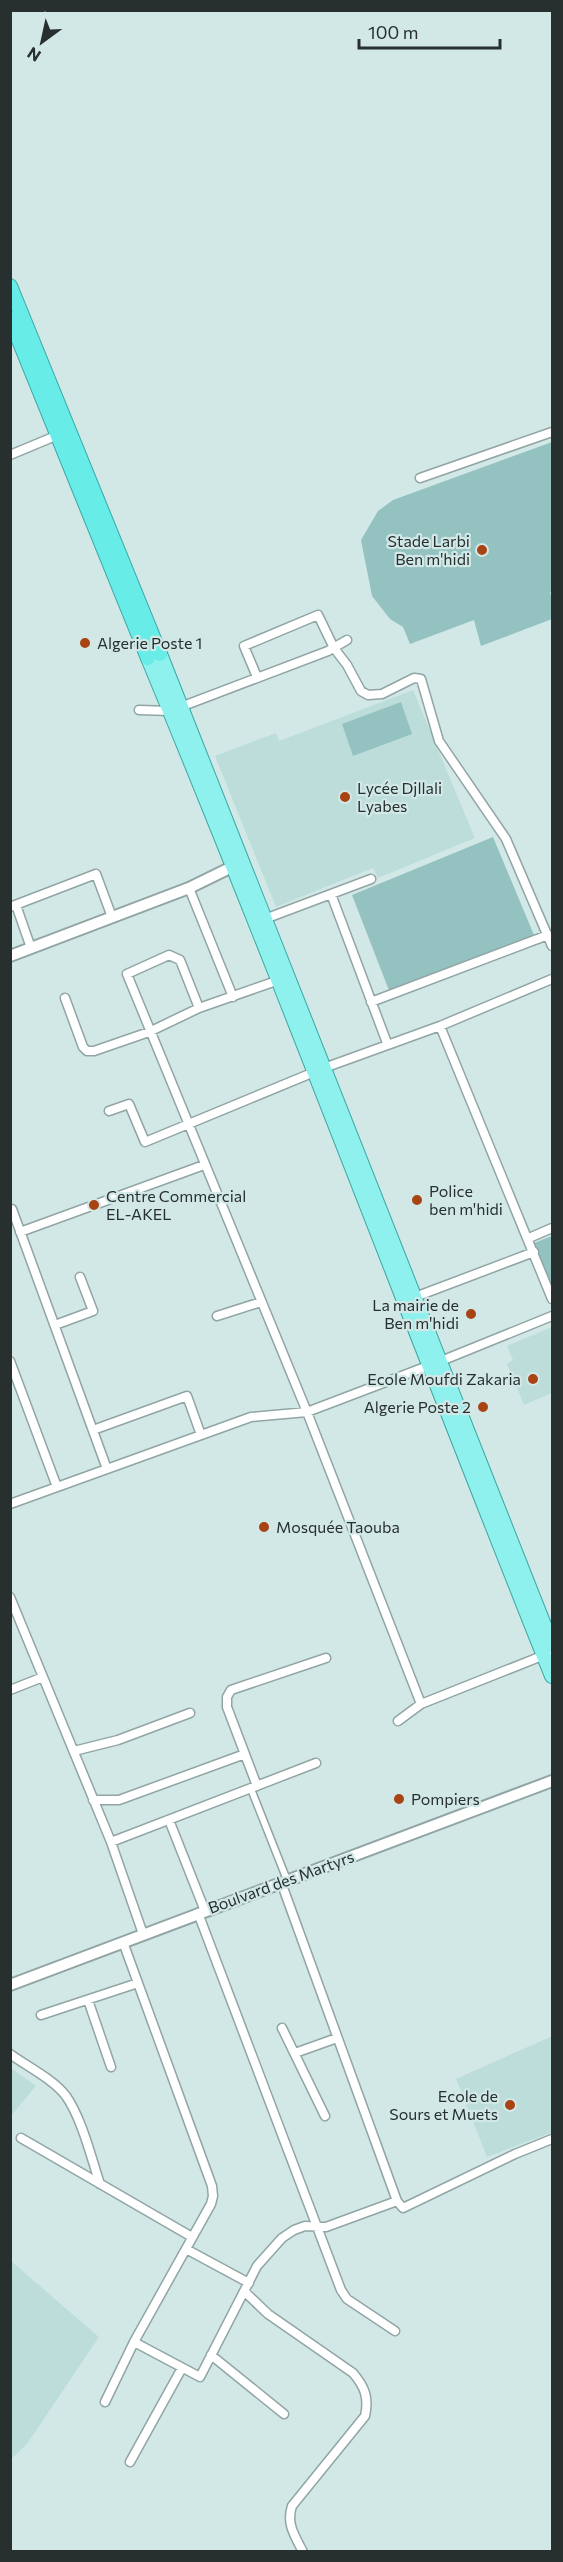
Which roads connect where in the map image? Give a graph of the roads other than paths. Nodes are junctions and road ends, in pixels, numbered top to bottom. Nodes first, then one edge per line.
1 (10, 286) edge
2 (10, 318) edge
3 (552, 432) edge
4 (58, 435) junction
5 (10, 455) edge
6 (420, 478) dead end
7 (347, 640) dead end
8 (334, 648) junction
9 (154, 656) junction
10 (257, 677) junction
11 (175, 709) junction
12 (139, 710) dead end
13 (237, 864) junction
14 (371, 879) dead end
15 (189, 888) junction
16 (331, 894) junction
17 (13, 906) edge
18 (112, 917) junction
19 (260, 921) junction
20 (548, 935) junction
21 (552, 946) edge
22 (31, 948) junction
23 (10, 956) edge
24 (283, 979) junction
25 (552, 979) edge
26 (233, 997) junction
27 (65, 998) dead end
28 (371, 1002) junction
29 (199, 1008) junction
30 (440, 1026) junction
31 (149, 1032) junction
32 (387, 1044) junction
33 (319, 1070) junction
34 (108, 1111) dead end
35 (188, 1126) junction
36 (204, 1164) junction
37 (12, 1209) edge
38 (552, 1228) edge
39 (20, 1232) junction
40 (529, 1238) junction
41 (534, 1252) junction
42 (80, 1277) dead end
43 (415, 1297) junction
44 (552, 1299) edge
45 (261, 1302) junction
46 (217, 1316) dead end
47 (552, 1316) edge
48 (55, 1325) junction
49 (10, 1361) edge
50 (434, 1364) junction
51 (307, 1412) junction
52 (93, 1430) junction
53 (201, 1435) junction
54 (107, 1469) junction
55 (57, 1487) junction
56 (10, 1504) edge
57 (10, 1597) edge
58 (550, 1650) edge
59 (326, 1658) dead end
60 (552, 1676) edge
61 (43, 1677) junction
62 (10, 1690) edge
63 (421, 1704) junction
64 (190, 1713) dead end
65 (398, 1721) dead end
66 (74, 1751) junction
67 (245, 1754) junction
68 (316, 1763) dead end
69 (552, 1781) edge
70 (254, 1788) junction
71 (93, 1800) junction
72 (169, 1820) junction
73 (111, 1842) junction
74 (284, 1881) junction
75 (201, 1912) junction
76 (143, 1934) junction
77 (123, 1942) junction
78 (138, 1983) junction
79 (10, 1985) edge
80 (88, 2000) junction
81 (41, 2015) dead end
82 (282, 2028) dead end
83 (338, 2038) junction
84 (10, 2054) edge
85 (295, 2054) junction
86 (111, 2067) dead end
87 (325, 2116) dead end
88 (21, 2138) dead end
89 (552, 2139) edge
90 (100, 2184) junction
91 (397, 2201) junction
92 (317, 2226) junction
93 (192, 2237) junction
94 (186, 2249) junction
95 (249, 2283) junction
96 (245, 2292) junction
97 (395, 2331) dead end
98 (134, 2342) junction
99 (211, 2355) junction
100 (182, 2368) junction
101 (105, 2402) dead end
102 (284, 2414) dead end
103 (130, 2462) dead end
104 (303, 2552) edge

1 - 9 highway
2 - 4 highway
3 - 6 street
4 - 5 street
4 - 9 highway
7 - 8 street
8 - 10 street
8 - 10 street
8 - 20 street
9 - 11 main road
10 - 11 street
11 - 12 street
11 - 13 main road
13 - 15 street
13 - 19 main road
14 - 16 street
15 - 18 street
15 - 26 street
16 - 19 street
16 - 28 street
17 - 18 street
17 - 22 street
18 - 22 street
19 - 24 main road
20 - 21 street
20 - 28 street
22 - 23 street
24 - 26 street
24 - 33 main road
25 - 30 street
26 - 29 street
27 - 31 street
28 - 32 street
29 - 31 street
29 - 31 street
30 - 32 street
30 - 40 street
31 - 35 street
32 - 33 street
33 - 35 street
33 - 43 main road
33 - 50 main road
34 - 35 street
35 - 36 street
36 - 39 street
36 - 45 street
37 - 39 street
38 - 40 street
39 - 48 street
40 - 41 street
41 - 43 street
41 - 44 street
42 - 48 street
43 - 50 main road
45 - 46 street
45 - 51 street
47 - 50 street
48 - 52 street
49 - 55 street
50 - 51 street
50 - 58 main road
51 - 53 street
51 - 63 street
52 - 53 street
52 - 54 street
53 - 54 street
54 - 55 street
55 - 56 street
57 - 61 street
58 - 60 main road
58 - 63 street
59 - 67 street
61 - 62 street
61 - 66 street
63 - 65 street
64 - 66 street
66 - 71 street
67 - 70 street
67 - 71 street
68 - 70 street
69 - 74 street, Boulvard des Martyrs
70 - 72 street
70 - 74 street
71 - 73 street
72 - 73 street
72 - 75 street
73 - 76 street
74 - 75 street, Boulvard des Martyrs
74 - 83 street
75 - 76 street, Boulvard des Martyrs
75 - 92 street
76 - 77 street, Boulvard des Martyrs
77 - 78 street
77 - 79 street, Boulvard des Martyrs
78 - 80 street
78 - 93 street
80 - 81 street
80 - 86 street
82 - 85 street
83 - 85 street
83 - 91 street
84 - 90 street
85 - 87 street
88 - 90 street
89 - 91 street
90 - 93 street
91 - 92 street
92 - 95 street
92 - 97 street
93 - 94 street
94 - 95 street
94 - 98 street
95 - 96 street
96 - 99 street
96 - 104 street
98 - 100 street
98 - 101 street
99 - 100 street
99 - 102 street
100 - 103 street

